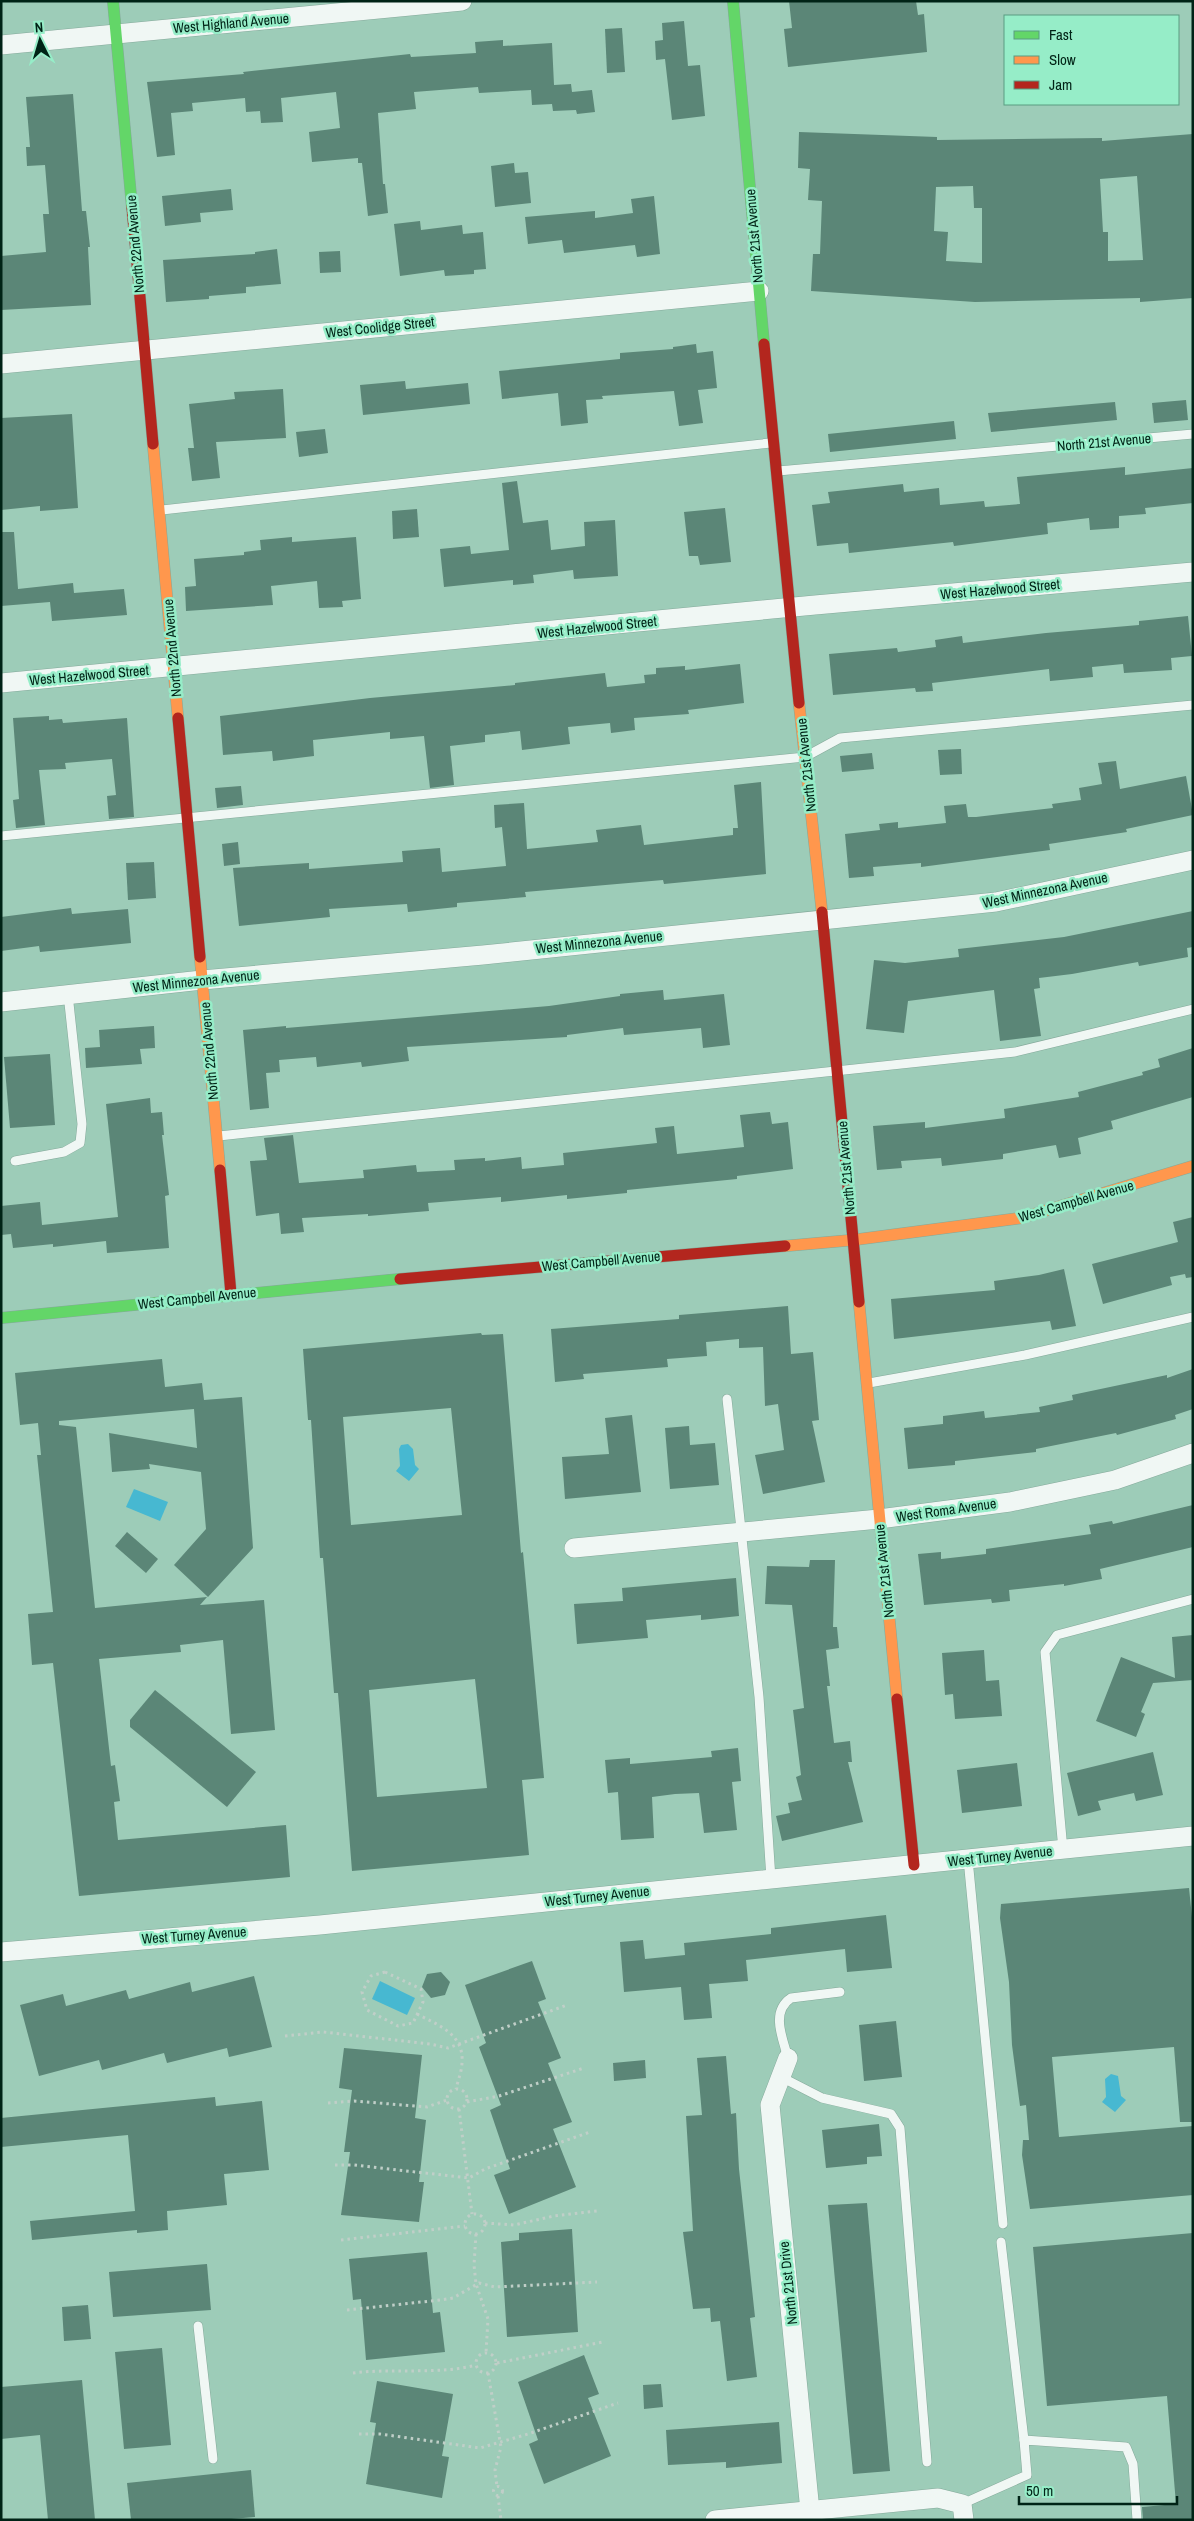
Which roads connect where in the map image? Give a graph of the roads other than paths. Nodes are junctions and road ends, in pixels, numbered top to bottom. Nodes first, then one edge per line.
1 (113, 1) edge
2 (462, 1) edge
3 (733, 1) edge
4 (116, 34) junction
5 (1, 45) edge
6 (759, 290) junction
7 (145, 350) junction
8 (1, 364) edge
9 (1193, 434) edge
10 (773, 442) junction
11 (776, 471) junction
12 (159, 510) junction
13 (1193, 572) edge
14 (788, 608) junction
15 (174, 667) junction
16 (1, 683) edge
17 (1193, 705) edge
18 (805, 757) junction
19 (187, 819) junction
20 (1, 836) edge
21 (1193, 860) edge
22 (823, 919) junction
23 (202, 980) junction
24 (68, 994) junction
25 (1, 1002) edge
26 (1193, 1009) edge
27 (837, 1070) junction
28 (216, 1136) junction
29 (15, 1161) dead end
30 (1193, 1166) edge
31 (853, 1240) junction
32 (231, 1294) junction
33 (1193, 1317) edge
34 (1, 1318) edge
35 (866, 1384) junction
36 (727, 1399) dead end
37 (1193, 1453) edge
38 (879, 1519) junction
39 (741, 1532) junction
40 (574, 1548) dead end
41 (1193, 1599) edge
42 (1193, 1836) edge
43 (1063, 1850) junction
44 (968, 1859) junction
45 (914, 1865) junction
46 (771, 1879) junction
47 (1, 1952) edge
48 (840, 1992) dead end
49 (788, 2058) joint
50 (781, 2077) junction
51 (1004, 2224) dead end
52 (1001, 2242) dead end
53 (198, 2326) dead end
54 (1024, 2440) junction
55 (212, 2459) dead end
56 (927, 2462) dead end
57 (810, 2511) junction
58 (963, 2512) edge
59 (715, 2520) edge
60 (1137, 2520) edge

1 - 4 street, North 22nd Avenue
2 - 4 street, West Highland Avenue
3 - 6 street, North 21st Avenue
4 - 5 street, West Highland Avenue
4 - 7 street, North 22nd Avenue
6 - 7 street, West Coolidge Street
6 - 10 street, North 21st Avenue
7 - 8 street, West Coolidge Street
7 - 12 street, North 22nd Avenue
9 - 11 lane, North 21st Avenue
10 - 11 street, North 21st Avenue
10 - 12 lane
11 - 14 street, North 21st Avenue
12 - 15 street, North 22nd Avenue
13 - 14 street, West Hazelwood Street
14 - 15 street, West Hazelwood Street
14 - 18 street, North 21st Avenue
15 - 16 street, West Hazelwood Street
15 - 19 street, North 22nd Avenue
17 - 18 lane
18 - 19 lane
18 - 22 street, North 21st Avenue
19 - 20 lane
19 - 23 street, North 22nd Avenue
21 - 22 street, West Minnezona Avenue
22 - 23 street, West Minnezona Avenue
22 - 27 street, North 21st Avenue
23 - 24 street, West Minnezona Avenue
23 - 28 street, North 22nd Avenue
24 - 25 street, West Minnezona Avenue
24 - 29 lane
26 - 27 lane
27 - 28 lane
27 - 31 street, North 21st Avenue
28 - 32 street, North 22nd Avenue
30 - 31 street, West Campbell Avenue
31 - 32 street, West Campbell Avenue
31 - 35 street, North 21st Avenue
32 - 34 street, West Campbell Avenue
33 - 35 lane
35 - 38 street, North 21st Avenue
36 - 39 lane
37 - 38 street, West Roma Avenue
38 - 39 street, West Roma Avenue
38 - 45 street, North 21st Avenue
39 - 40 street, West Roma Avenue
39 - 46 lane
41 - 43 lane
42 - 43 street, West Turney Avenue
43 - 44 street, West Turney Avenue
44 - 45 street, West Turney Avenue
44 - 51 lane
45 - 46 street, West Turney Avenue
46 - 47 street, West Turney Avenue
48 - 49 lane
49 - 50 street, North 21st Drive
50 - 56 lane
50 - 57 street, North 21st Drive
52 - 54 lane
53 - 55 lane
54 - 58 lane
54 - 60 lane
57 - 58 street
57 - 59 street

